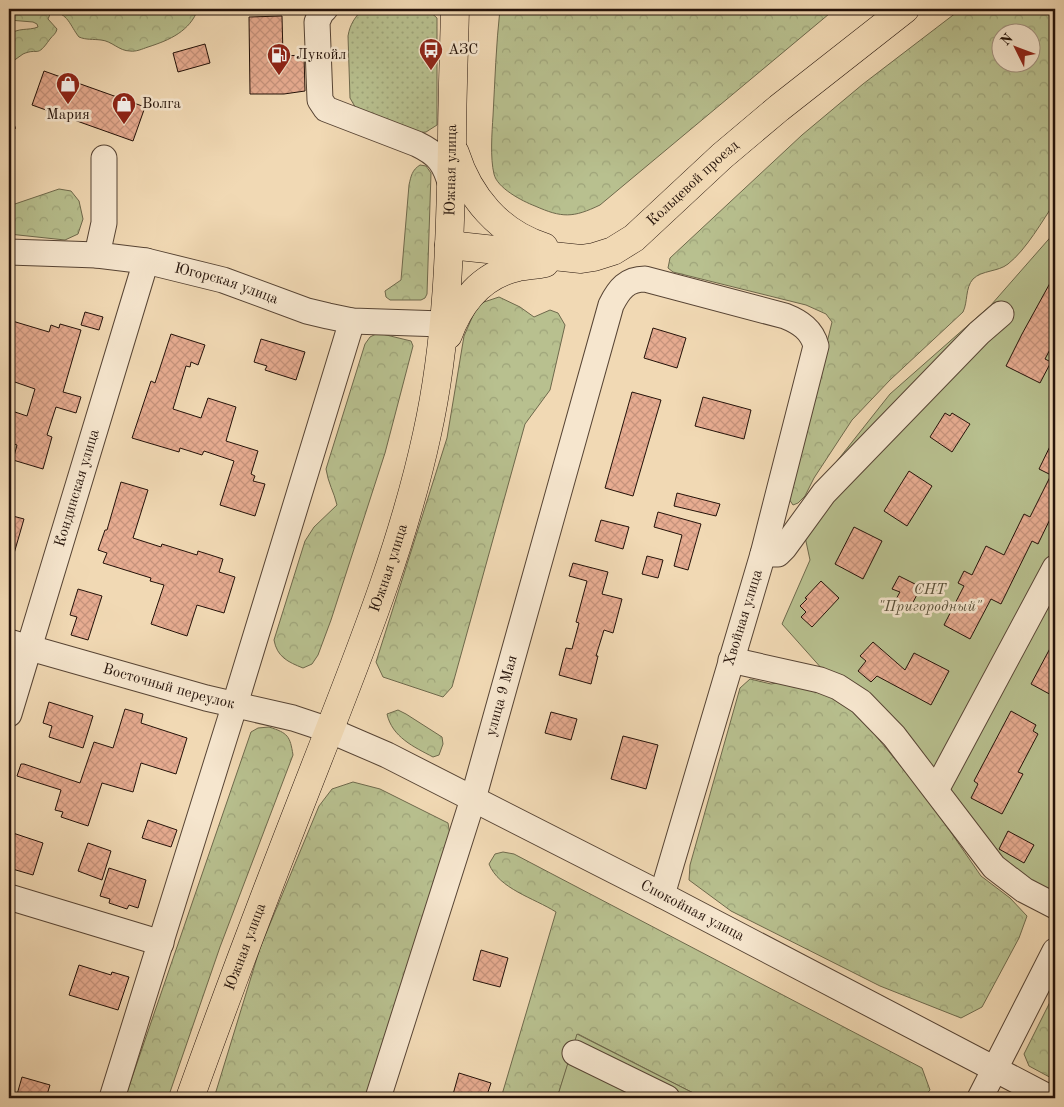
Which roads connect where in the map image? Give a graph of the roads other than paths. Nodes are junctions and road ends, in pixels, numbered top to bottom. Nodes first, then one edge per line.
1 (325, 9) edge
2 (905, 10) edge
3 (451, 14) edge
4 (452, 130) junction
5 (417, 144) junction
6 (104, 158) dead end
7 (451, 186) junction
8 (449, 245) junction
9 (9, 252) edge
10 (97, 255) junction
11 (581, 259) junction
12 (146, 261) junction
13 (618, 292) joint
14 (1001, 314) dead end
15 (352, 321) junction
16 (443, 324) junction
17 (441, 355) junction
18 (763, 554) junction
19 (1055, 568) edge
20 (19, 645) edge
21 (731, 660) junction
22 (235, 704) junction
23 (9, 714) edge
24 (329, 730) junction
25 (936, 790) junction
26 (473, 799) junction
27 (662, 895) junction
28 (9, 897) edge
29 (1055, 906) edge
30 (160, 943) junction
31 (1055, 951) edge
32 (576, 1053) dead end
33 (994, 1069) junction
34 (112, 1098) edge
35 (190, 1098) edge
36 (378, 1098) edge
37 (667, 1098) edge
38 (980, 1098) edge
39 (1050, 1098) edge

1 - 5 street
2 - 11 main road, Кольцевой проезд
3 - 4 main road, Южная улица
4 - 5 street
4 - 7 main road, Южная улица
4 - 11 main road
5 - 7 street
6 - 10 street
7 - 8 main road, Южная улица
8 - 11 main road, Кольцевой проезд
8 - 16 main road, Южная улица
9 - 10 street, Югорская улица
10 - 12 street, Югорская улица
11 - 17 main road
12 - 15 street, Югорская улица
12 - 20 street, Кондинская улица
13 - 18 street, Хвойная улица
13 - 26 street, улица 9 Мая
14 - 18 street
15 - 16 street, Югорская улица
15 - 22 street
16 - 17 main road, Южная улица
17 - 24 main road, Южная улица
18 - 21 street, Хвойная улица
19 - 25 street
20 - 22 street, Восточный переулок
20 - 23 street, Кондинская улица
21 - 25 street
21 - 27 street, Хвойная улица
22 - 24 street, Восточный переулок
22 - 30 street
24 - 26 street, Спокойная улица
24 - 35 main road, Южная улица
25 - 29 street
26 - 27 street, Спокойная улица
26 - 36 street, улица 9 Мая
27 - 33 street, Спокойная улица
28 - 30 street
30 - 34 street
31 - 33 street
32 - 37 street
33 - 38 street
33 - 39 street, Спокойная улица

